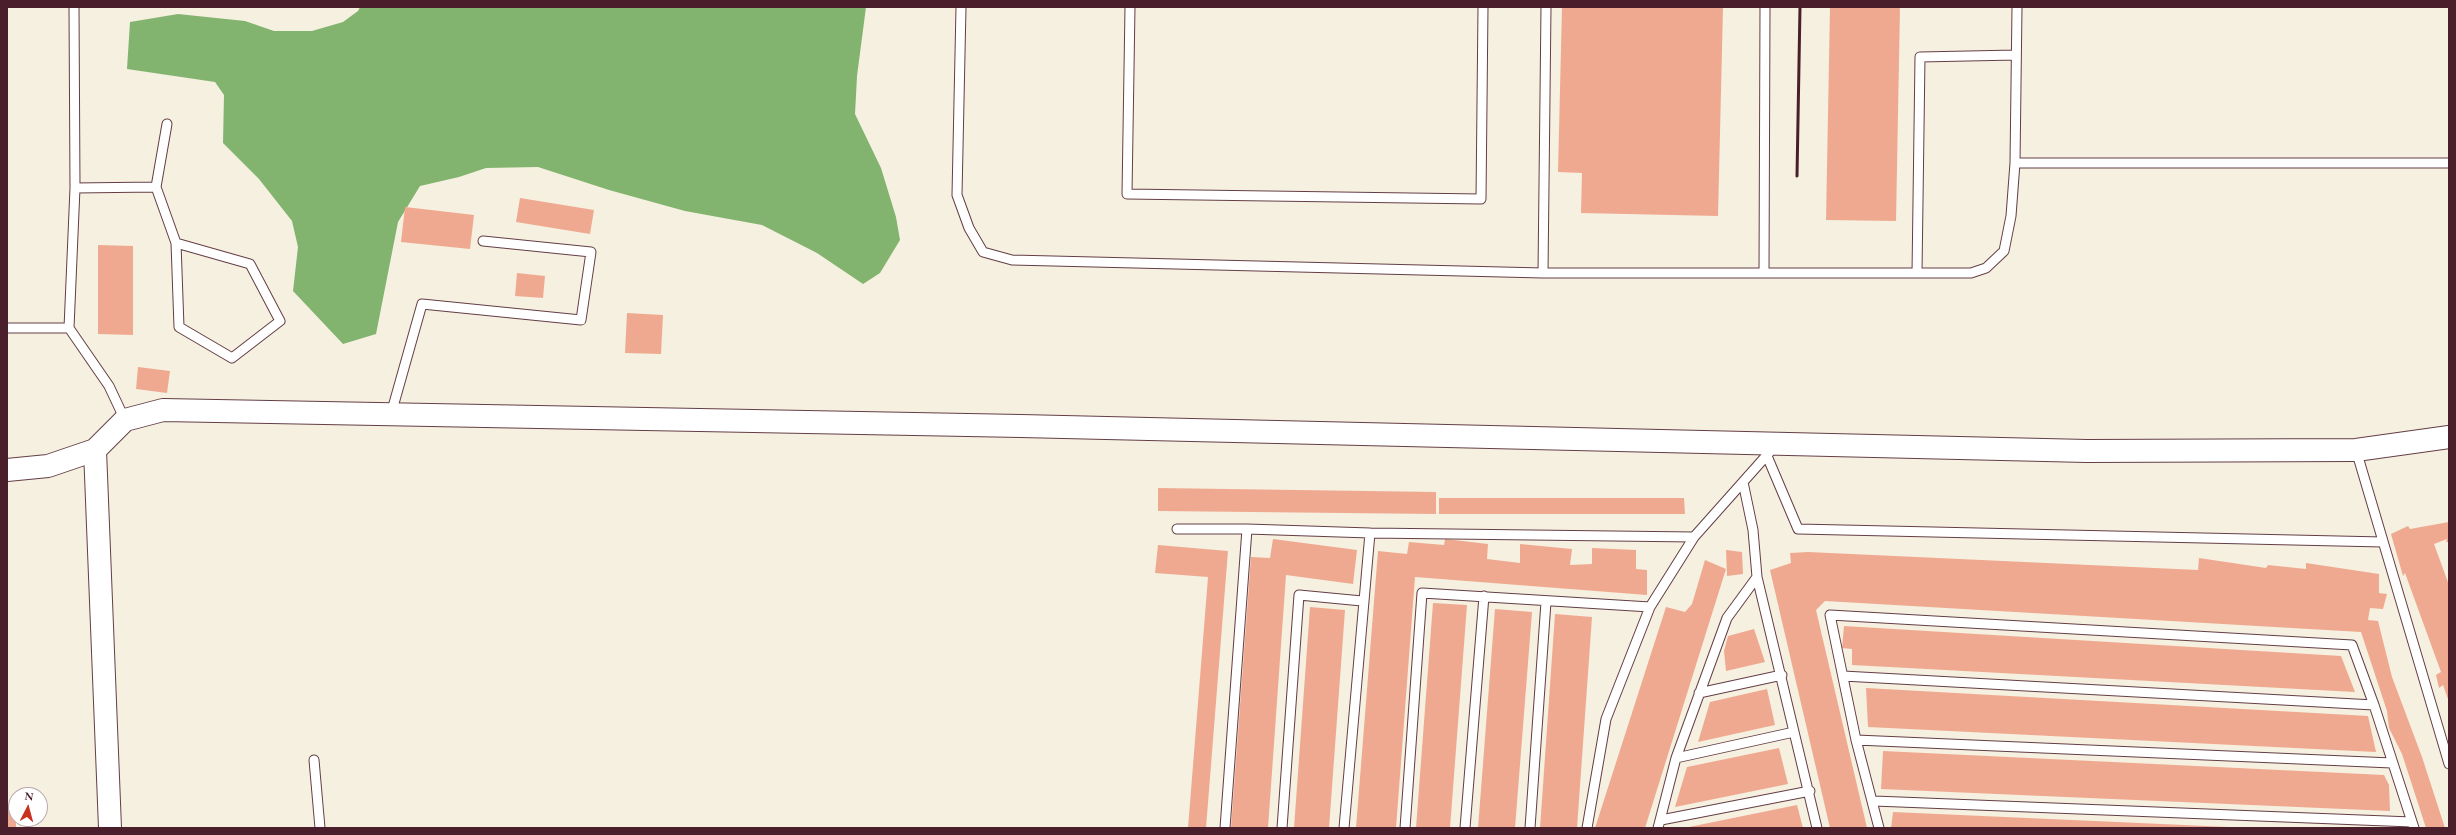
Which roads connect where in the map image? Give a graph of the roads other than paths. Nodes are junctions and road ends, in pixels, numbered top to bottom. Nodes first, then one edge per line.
1 (74, 7) edge
2 (961, 7) edge
3 (1130, 7) edge
4 (1483, 7) edge
5 (1546, 7) edge
6 (1765, 7) edge
7 (2017, 7) edge
8 (2016, 54) junction
9 (167, 124) dead end
10 (2015, 163) junction
11 (2449, 163) edge
12 (156, 187) junction
13 (75, 188) junction
14 (483, 241) dead end
15 (176, 243) junction
16 (1543, 273) junction
17 (1764, 273) junction
18 (1917, 273) junction
19 (7, 328) edge
20 (69, 328) junction
21 (390, 415) junction
22 (125, 420) junction
23 (2449, 437) edge
24 (96, 450) junction
25 (1772, 450) junction
26 (2356, 450) junction
27 (7, 470) edge
28 (1743, 482) junction
29 (1177, 529) dead end
30 (1247, 529) junction
31 (1370, 533) junction
32 (1694, 537) junction
33 (2383, 542) junction
34 (1757, 577) junction
35 (1484, 596) junction
36 (1362, 600) junction
37 (1546, 602) junction
38 (1650, 607) junction
39 (1782, 675) junction
40 (1842, 676) junction
41 (1699, 693) junction
42 (2374, 705) junction
43 (1794, 732) junction
44 (1856, 740) junction
45 (1676, 758) junction
46 (314, 760) dead end
47 (2392, 763) junction
48 (2449, 764) edge
49 (1810, 791) junction
50 (1874, 801) junction
51 (1660, 824) edge
52 (2413, 825) edge
53 (110, 828) edge
54 (320, 828) edge
55 (1225, 828) edge
56 (1282, 828) edge
57 (1344, 828) edge
58 (1405, 828) edge
59 (1465, 828) edge
60 (1530, 828) edge
61 (1587, 828) edge
62 (1817, 828) edge
63 (1879, 828) edge

1 - 13 lane
2 - 16 lane
3 - 4 lane
5 - 16 lane
6 - 17 lane
7 - 8 lane
8 - 10 lane
8 - 18 lane
9 - 12 lane
10 - 11 lane
10 - 18 lane
12 - 13 lane
12 - 15 lane
13 - 20 lane
14 - 21 lane
15 - 15 lane
16 - 17 lane
17 - 18 lane
19 - 20 lane
20 - 22 lane
21 - 22 street
21 - 25 street
22 - 24 street
23 - 26 street
24 - 27 street
24 - 53 street
25 - 26 street
25 - 28 lane
25 - 33 lane
26 - 33 lane
28 - 32 lane
28 - 34 lane
29 - 30 lane
30 - 31 lane
30 - 55 lane
31 - 32 lane
31 - 36 lane
32 - 38 lane
33 - 48 lane
34 - 39 lane
34 - 41 lane
35 - 37 lane
35 - 58 lane
35 - 59 lane
36 - 56 lane
36 - 57 lane
37 - 38 lane
37 - 60 lane
38 - 61 lane
39 - 41 lane
39 - 43 lane
40 - 42 lane
40 - 42 lane
40 - 44 lane
41 - 45 lane
42 - 47 lane
43 - 45 lane
43 - 49 lane
44 - 47 lane
44 - 50 lane
45 - 51 lane
46 - 54 lane
47 - 52 lane
49 - 51 lane
49 - 62 lane
50 - 52 lane
50 - 63 lane

